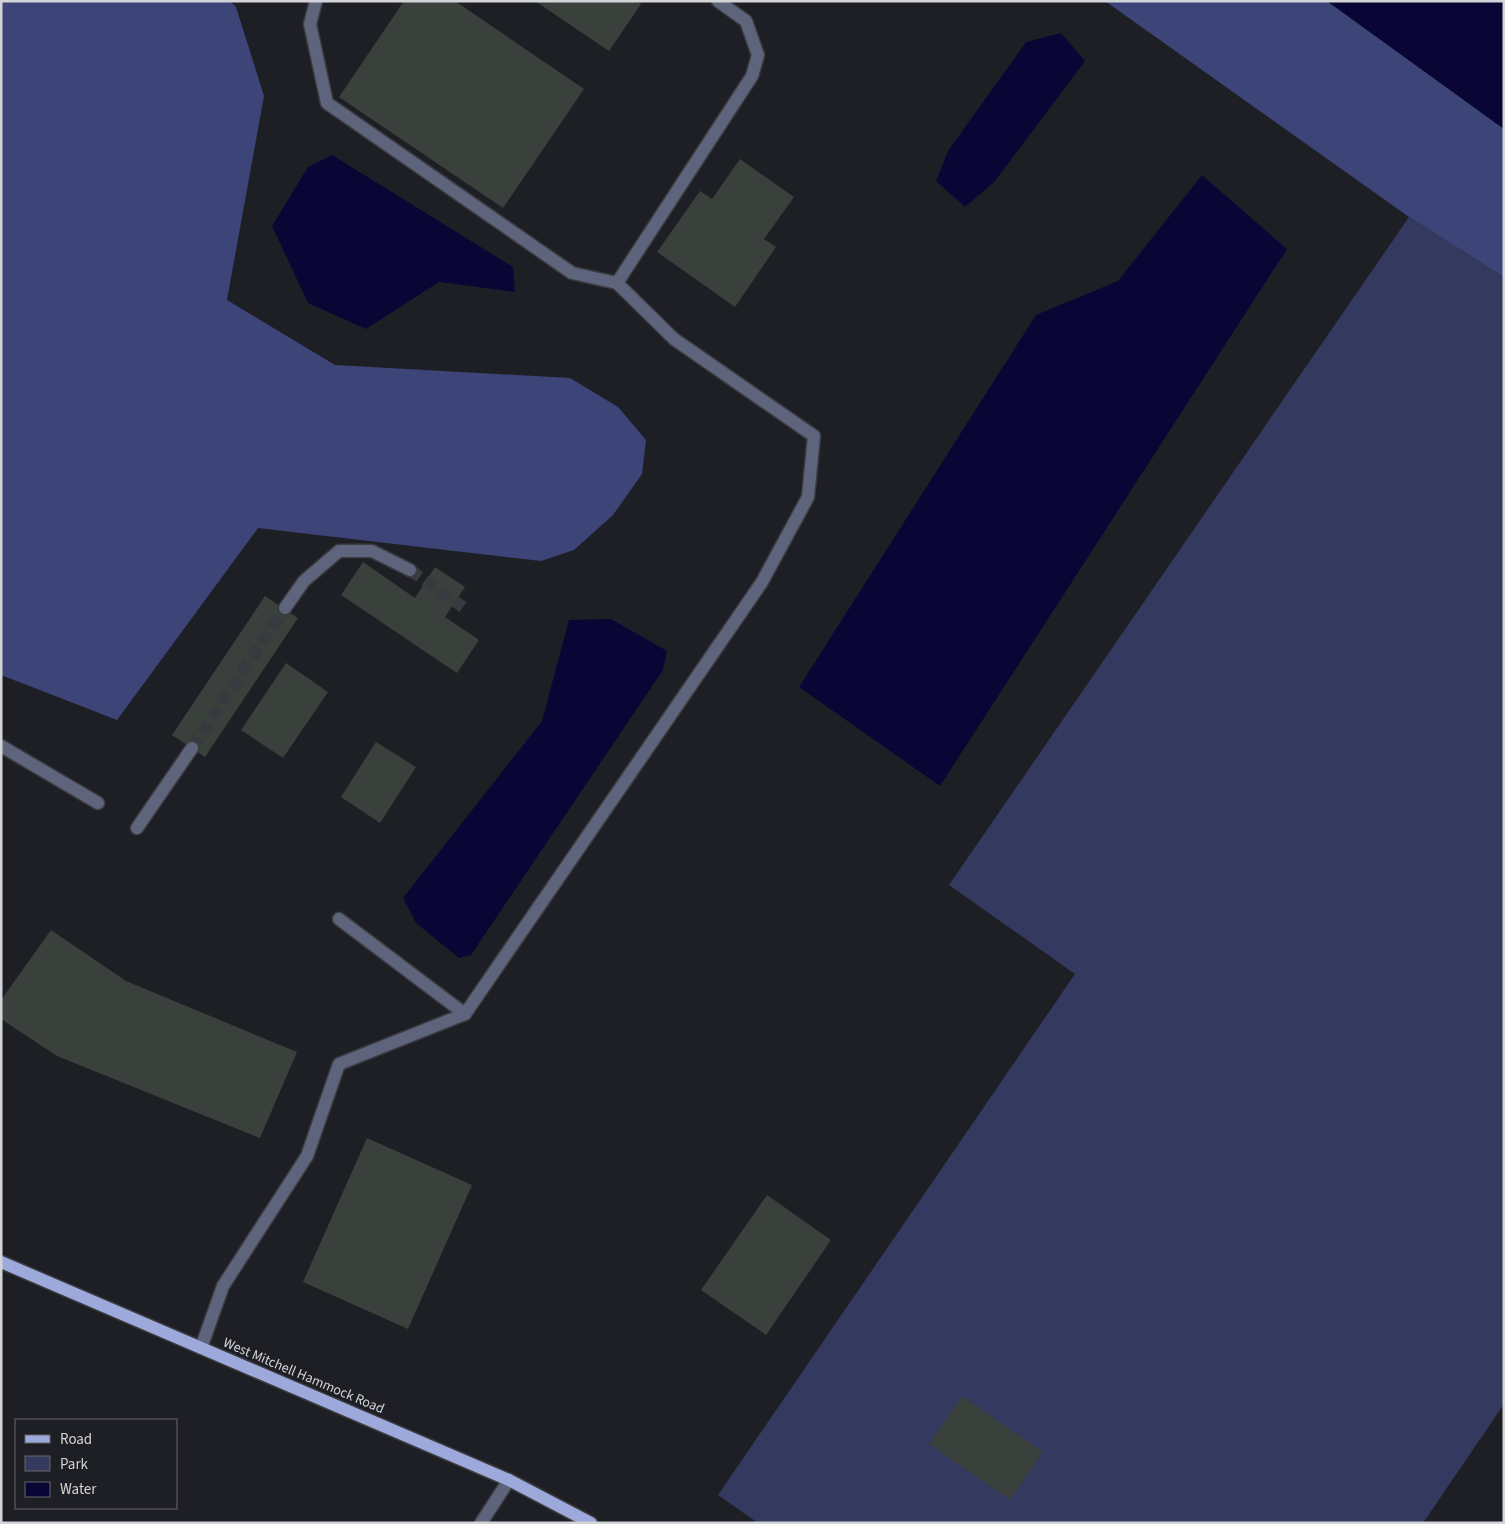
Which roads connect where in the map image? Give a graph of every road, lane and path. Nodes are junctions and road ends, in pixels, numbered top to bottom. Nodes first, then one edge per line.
1 (316, 1) edge
2 (718, 1) edge
3 (617, 283) junction
4 (410, 570) tunnel mouth
5 (284, 608) tunnel mouth
6 (1, 746) edge
7 (192, 748) tunnel mouth
8 (98, 803) dead end
9 (137, 828) dead end
10 (339, 919) dead end
11 (465, 1014) junction
12 (1, 1262) edge
13 (201, 1348) junction
14 (509, 1480) junction
15 (481, 1523) edge
16 (591, 1523) edge

1 - 3 street
2 - 3 street
3 - 11 street
4 - 5 street
6 - 8 street
7 - 9 street
10 - 11 street
11 - 13 street
12 - 13 main road, West Mitchell Hammock Road
13 - 14 main road, West Mitchell Hammock Road
14 - 15 street
14 - 16 main road, West Mitchell Hammock Road

